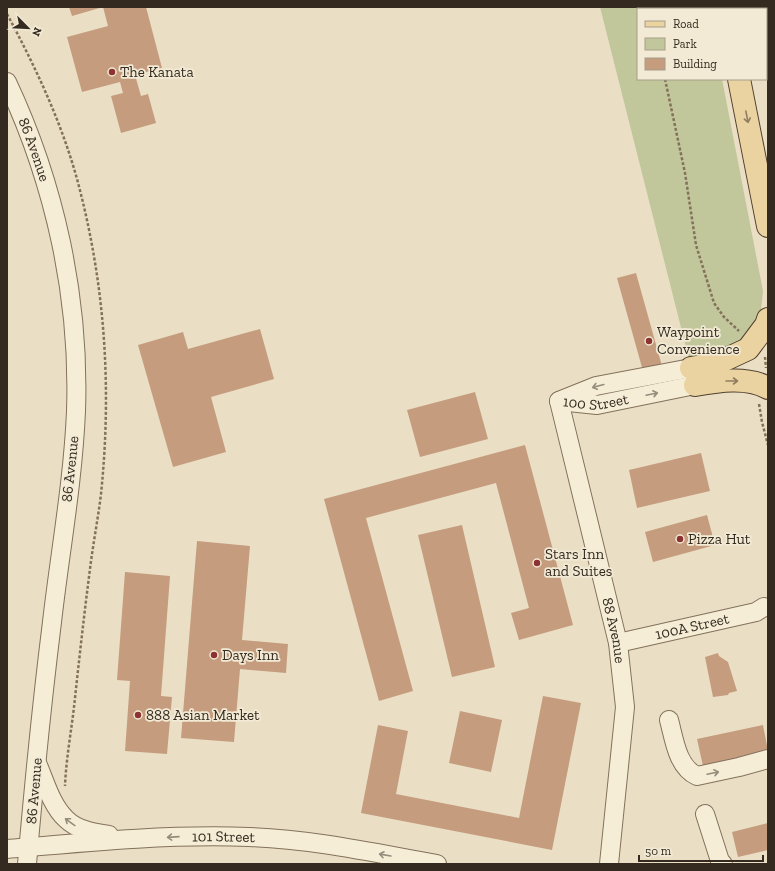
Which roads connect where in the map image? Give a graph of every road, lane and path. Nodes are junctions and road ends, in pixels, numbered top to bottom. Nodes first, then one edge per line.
1 (7, 14) edge
2 (665, 80) edge
3 (739, 80) edge
4 (7, 82) edge
5 (768, 227) edge
6 (768, 319) edge
7 (745, 336) dead end
8 (693, 377) junction
9 (764, 395) edge
10 (559, 401) joint
11 (768, 445) edge
12 (764, 607) dead end
13 (618, 643) junction
14 (674, 718) dead end
15 (768, 759) edge
16 (36, 760) junction
17 (66, 792) dead end
18 (705, 814) dead end
19 (134, 839) junction
20 (7, 849) edge
21 (28, 856) edge
22 (438, 864) edge
23 (609, 864) edge
24 (723, 864) edge

1 - 17 path
2 - 7 path
3 -> 5 main road
4 - 16 street, 86 Avenue
6 - 8 main road
8 -> 9 main road
8 - 10 street, 100 Street
9 - 11 path
10 - 13 street, 88 Avenue
12 - 13 street, 100A Street
13 - 23 street, 88 Avenue
14 -> 15 street
19 -> 16 street
16 - 21 street, 86 Avenue
18 - 24 street
19 - 21 street, 101 Street
22 -> 19 street, 101 Street
20 - 21 street, 101 Street

